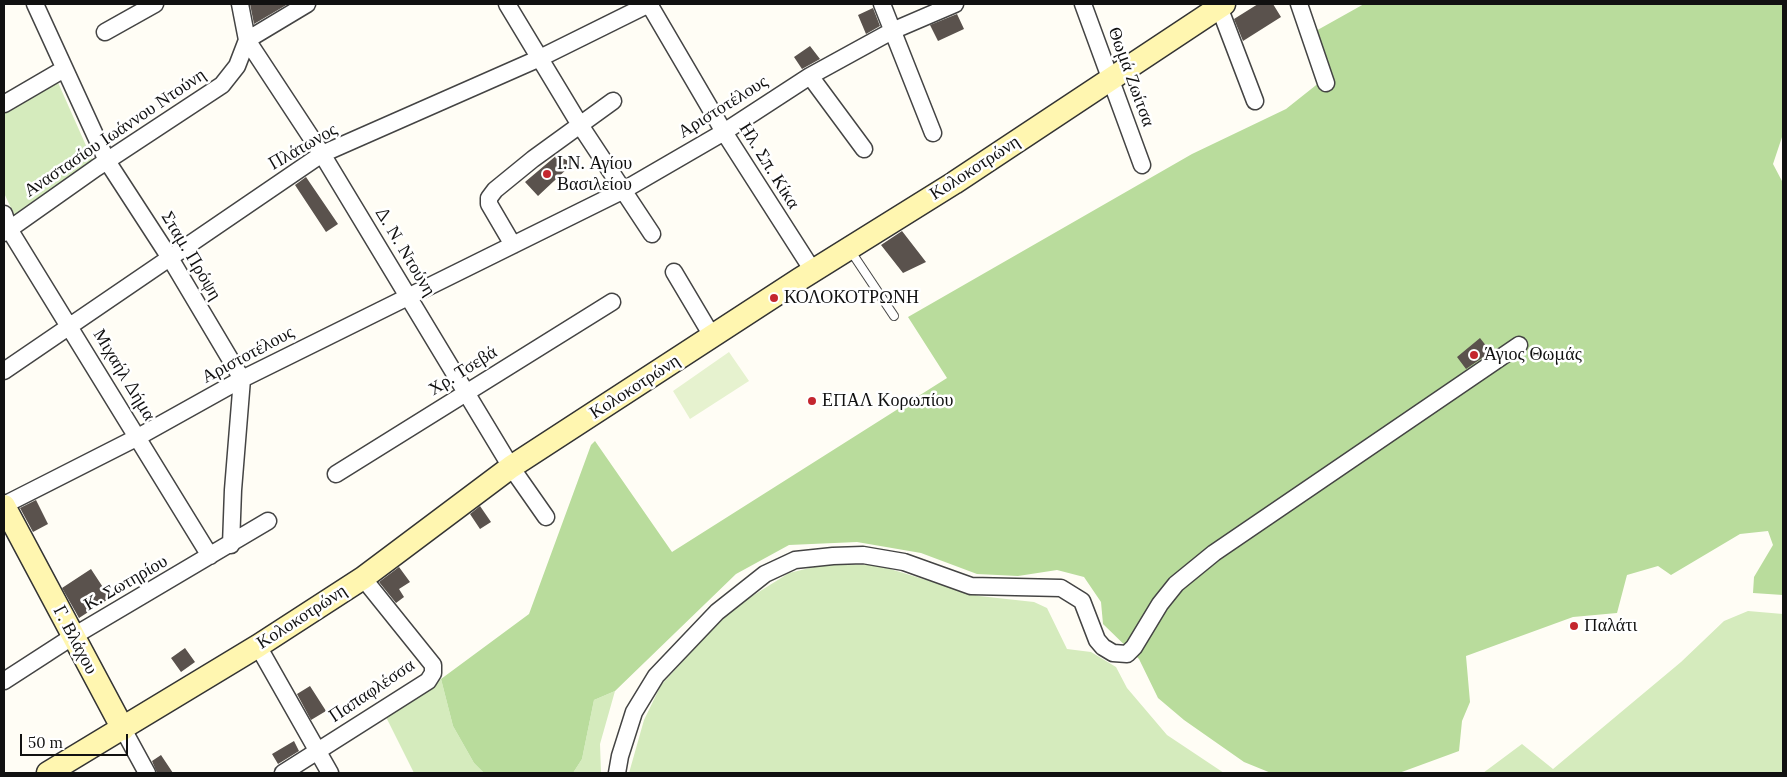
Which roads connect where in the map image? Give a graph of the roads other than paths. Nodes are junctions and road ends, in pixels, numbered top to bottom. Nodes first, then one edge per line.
1 (35, 4) edge
2 (155, 4) edge
3 (240, 4) edge
4 (307, 4) edge
5 (507, 4) edge
6 (649, 4) edge
7 (882, 4) edge
8 (955, 4) edge
9 (1083, 4) edge
10 (1299, 4) edge
11 (1220, 5) edge
12 (892, 31) junction
13 (105, 32) dead end
14 (247, 40) junction
15 (540, 58) junction
16 (64, 69) junction
17 (810, 76) junction
18 (1110, 79) junction
19 (1326, 83) dead end
20 (613, 101) dead end
21 (1255, 101) dead end
22 (4, 104) edge
23 (580, 125) junction
24 (724, 132) junction
25 (933, 133) dead end
26 (864, 148) dead end
27 (322, 154) junction
28 (107, 161) junction
29 (1142, 165) dead end
30 (624, 190) junction
31 (6, 225) edge
32 (652, 234) dead end
33 (513, 245) junction
34 (849, 248) junction
35 (170, 258) junction
36 (812, 271) junction
37 (674, 272) dead end
38 (408, 295) junction
39 (612, 302) dead end
40 (894, 316) dead end
41 (70, 325) junction
42 (712, 336) junction
43 (1519, 345) dead end
44 (4, 371) edge
45 (242, 379) junction
46 (465, 394) junction
47 (138, 438) junction
48 (511, 467) junction
49 (336, 474) dead end
50 (4, 509) edge
51 (546, 517) dead end
52 (268, 521) dead end
53 (231, 545) junction
54 (210, 556) junction
55 (363, 578) junction
56 (72, 637) junction
57 (258, 646) junction
58 (4, 681) edge
59 (123, 728) junction
60 (317, 751) junction
61 (48, 773) edge
62 (147, 773) edge
63 (283, 773) edge
64 (330, 773) edge
65 (617, 773) edge

1 - 16 street, Σταμ. Πρόψη
2 - 13 street
3 - 14 street, Δ. Ν. Ντούνη
4 - 14 street
5 - 15 street
6 - 15 street, Πλάτωνος
6 - 24 street, Ηλ. Σπ. Κίκα
7 - 12 street
8 - 12 street, Αριστοτέλους
9 - 18 street, Θωμά Ζωίτσα
10 - 19 street
11 - 18 street, Κολοκοτρώνη
11 - 21 street
12 - 17 street, Αριστοτέλους
12 - 25 street
14 - 27 street, Δ. Ν. Ντούνη
14 - 28 street, Αναστασίου Ιωάννου Ντούνη
15 - 23 street
15 - 27 street, Πλάτωνος
16 - 22 street
16 - 28 street, Σταμ. Πρόψη
17 - 24 street, Αριστοτέλους
17 - 26 street
18 - 29 street, Θωμά Ζωίτσα
18 - 34 street, Κολοκοτρώνη
20 - 23 street
23 - 30 street
23 - 33 street
24 - 30 street, Αριστοτέλους
24 - 36 street, Ηλ. Σπ. Κίκα
27 - 35 street, Πλάτωνος
27 - 38 street, Δ. Ν. Ντούνη
28 - 31 street, Αναστασίου Ιωάννου Ντούνη
28 - 35 street, Σταμ. Πρόψη
30 - 32 street
30 - 33 street, Αριστοτέλους
31 - 41 street, Μιχαήλ Δήμα
33 - 38 street, Αριστοτέλους
34 - 36 street, Κολοκοτρώνη
34 - 40 lane
35 - 41 street, Πλάτωνος
35 - 45 street, Σταμ. Πρόψη
36 - 42 street, Κολοκοτρώνη
37 - 42 street
38 - 45 street, Αριστοτέλους
38 - 46 street, Δ. Ν. Ντούνη
39 - 46 street, Χρ. Τσεβά
41 - 44 street, Πλάτωνος
41 - 47 street, Μιχαήλ Δήμα
42 - 48 street, Κολοκοτρώνη
43 - 65 street
45 - 47 street, Αριστοτέλους
45 - 53 street
46 - 48 street, Δ. Ν. Ντούνη
46 - 49 street, Χρ. Τσεβά
47 - 50 street, Αριστοτέλους
47 - 54 street, Μιχαήλ Δήμα
48 - 51 street, Δ. Ν. Ντούνη
48 - 55 street, Κολοκοτρώνη
50 - 56 street, Γ. Βλάχου
52 - 53 street, Κ. Σωτηρίου
53 - 54 street, Κ. Σωτηρίου
54 - 56 street, Κ. Σωτηρίου
55 - 57 street, Κολοκοτρώνη
55 - 60 street, Παπαφλέσσα
56 - 58 street, Κ. Σωτηρίου
56 - 59 street, Γ. Βλάχου
57 - 59 street, Κολοκοτρώνη
57 - 60 street
59 - 61 street, Κολοκοτρώνη
59 - 62 street, Γ. Βλάχου
60 - 63 street, Παπαφλέσσα
60 - 64 street

